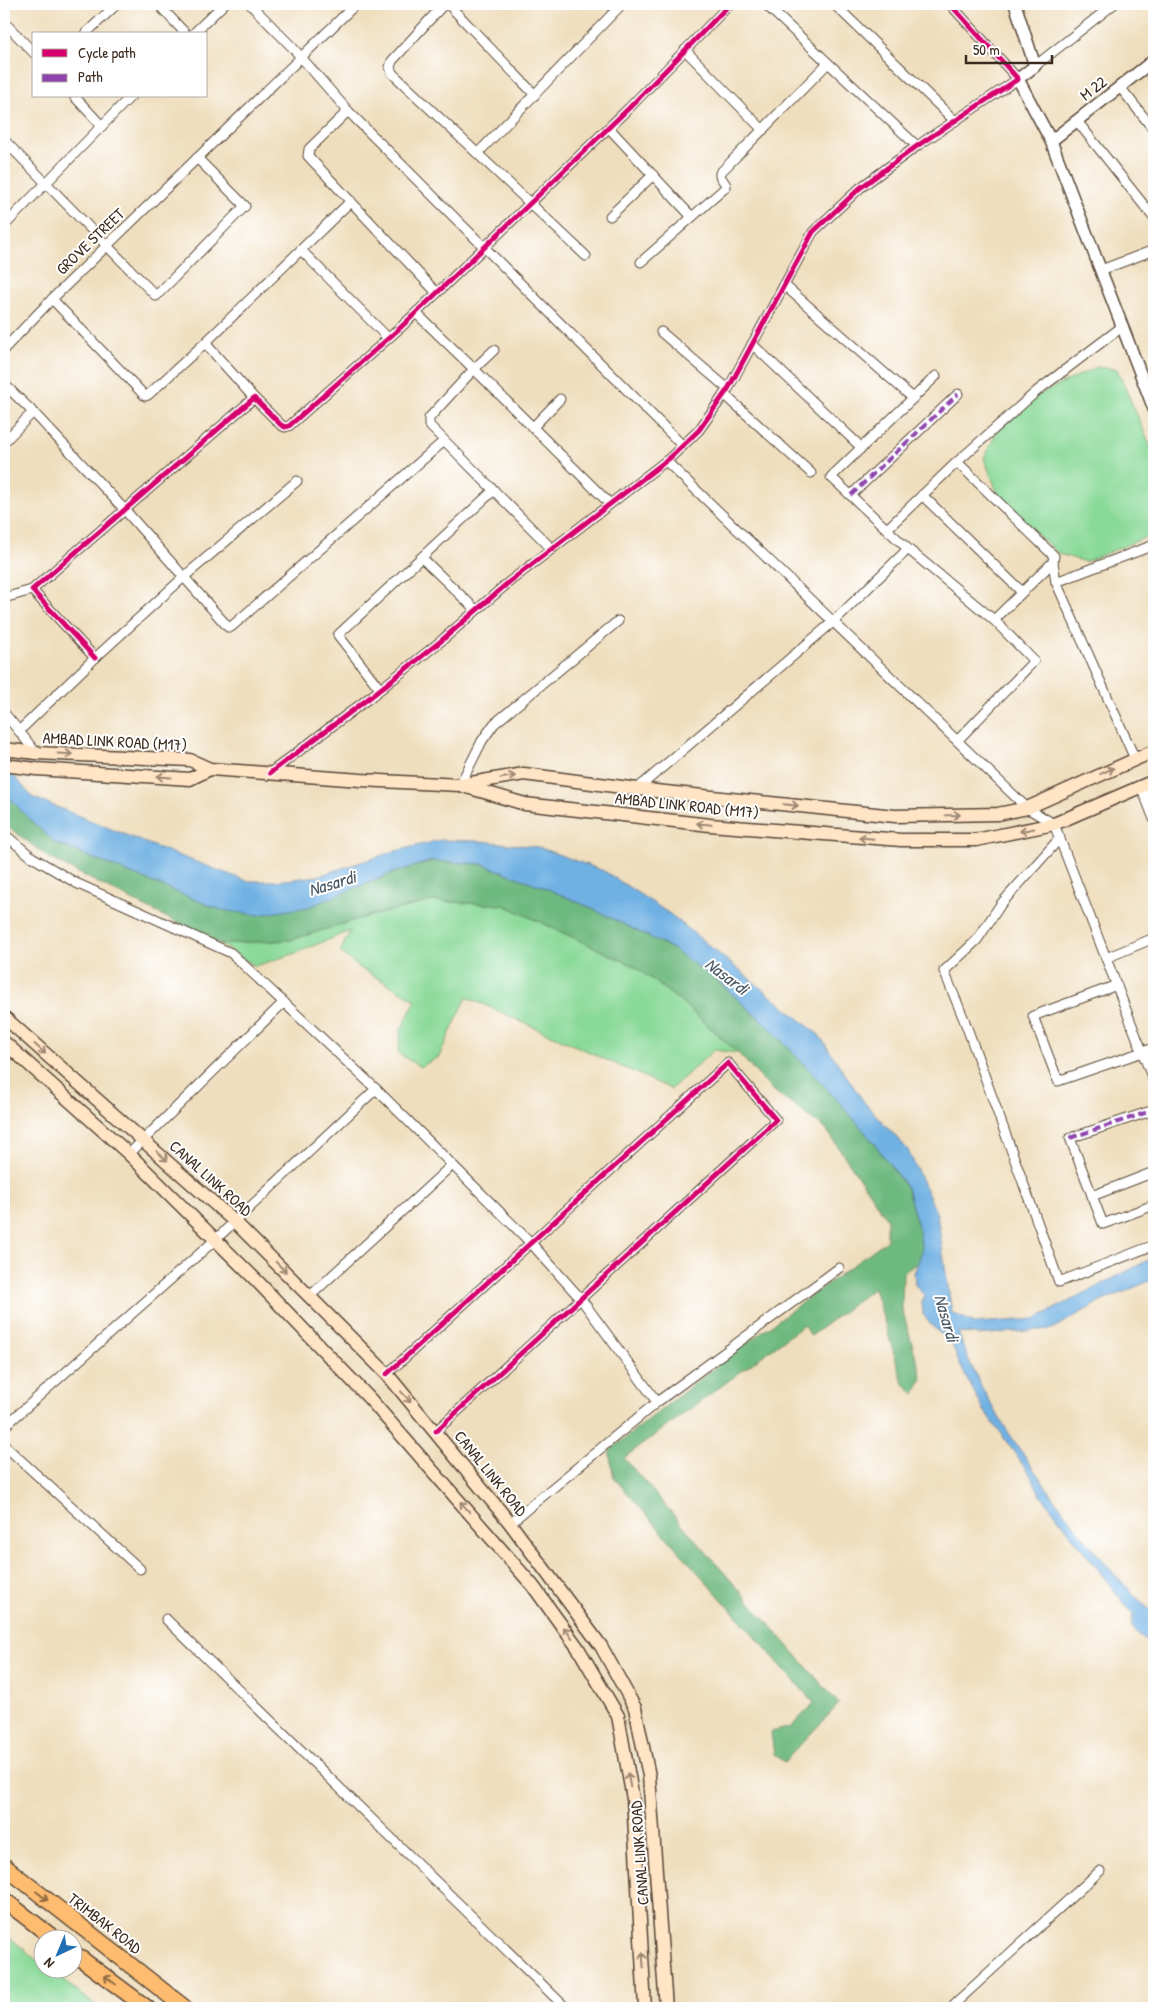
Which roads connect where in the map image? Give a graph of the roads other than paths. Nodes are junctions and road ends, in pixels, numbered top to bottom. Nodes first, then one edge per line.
1 (117, 4) edge
2 (158, 4) edge
3 (224, 4) edge
4 (250, 4) edge
5 (356, 4) edge
6 (444, 4) edge
7 (448, 4) edge
8 (622, 4) edge
9 (730, 4) edge
10 (765, 4) edge
11 (950, 4) edge
12 (1015, 4) edge
13 (1114, 4) edge
14 (838, 5) edge
15 (4, 22) edge
16 (87, 32) edge
17 (184, 32) edge
18 (195, 32) edge
19 (685, 50) junction
20 (32, 51) edge
21 (301, 58) junction
22 (1154, 60) edge
23 (827, 64) junction
24 (1035, 66) junction
25 (1018, 79) junction
26 (1120, 87) junction
27 (535, 94) junction
28 (76, 98) edge
29 (129, 98) edge
30 (348, 111) junction
31 (955, 120) junction
32 (1077, 121) junction
33 (102, 126) junction
34 (609, 128) junction
35 (763, 130) junction
36 (1154, 130) edge
37 (4, 140) edge
38 (1051, 141) junction
39 (917, 146) junction
40 (478, 153) junction
41 (197, 158) junction
42 (653, 175) junction
43 (46, 184) junction
44 (351, 201) junction
45 (529, 204) junction
46 (610, 216) dead end
47 (691, 216) junction
48 (1154, 218) edge
49 (4, 226) edge
50 (106, 246) junction
51 (485, 247) junction
52 (301, 250) junction
53 (1154, 250) edge
54 (586, 256) dead end
55 (641, 262) dead end
56 (1101, 270) junction
57 (784, 285) junction
58 (437, 293) junction
59 (52, 299) junction
60 (416, 313) junction
61 (1123, 326) junction
62 (661, 332) dead end
63 (388, 338) junction
64 (205, 343) junction
65 (752, 344) junction
66 (4, 349) edge
67 (494, 350) dead end
68 (474, 370) junction
69 (936, 376) dead end
70 (4, 384) edge
71 (1151, 388) edge
72 (726, 391) junction
73 (958, 394) dead end
74 (254, 398) junction
75 (914, 398) junction
76 (560, 399) dead end
77 (1154, 408) edge
78 (33, 412) junction
79 (533, 428) junction
80 (4, 442) edge
81 (444, 442) junction
82 (683, 446) junction
83 (862, 448) junction
84 (666, 461) junction
85 (956, 462) junction
86 (811, 473) dead end
87 (297, 481) dead end
88 (494, 490) junction
89 (851, 495) junction
90 (922, 495) junction
91 (610, 504) junction
92 (124, 508) junction
93 (887, 529) junction
94 (1154, 545) edge
95 (552, 549) junction
96 (908, 549) junction
97 (422, 558) junction
98 (1053, 562) junction
99 (185, 576) junction
100 (1056, 582) junction
101 (32, 590) junction
102 (1022, 592) junction
103 (4, 598) edge
104 (476, 610) junction
105 (994, 620) junction
106 (618, 621) dead end
107 (834, 622) junction
108 (95, 658) junction
109 (380, 689) junction
110 (4, 713) edge
111 (19, 731) junction
112 (958, 740) junction
113 (10, 750) edge
114 (1154, 750) edge
115 (36, 753) junction
116 (1135, 759) junction
117 (4, 765) edge
118 (210, 769) junction
119 (270, 773) junction
120 (1154, 781) edge
121 (460, 785) junction
122 (1141, 786) junction
123 (638, 789) junction
124 (1027, 808) junction
125 (1154, 819) edge
126 (1054, 824) junction
127 (4, 834) edge
128 (1060, 838) junction
129 (1154, 938) edge
130 (1106, 958) junction
131 (1117, 985) junction
132 (284, 1002) junction
133 (4, 1017) edge
134 (4, 1042) edge
135 (1154, 1048) edge
136 (1143, 1052) junction
137 (1154, 1082) edge
138 (376, 1089) junction
139 (1154, 1110) edge
140 (143, 1139) junction
141 (129, 1154) junction
142 (452, 1165) junction
143 (1154, 1172) edge
144 (1092, 1196) junction
145 (1154, 1205) edge
146 (235, 1222) junction
147 (215, 1240) junction
148 (531, 1243) junction
149 (1154, 1245) edge
150 (838, 1268) dead end
151 (310, 1296) junction
152 (581, 1299) junction
153 (387, 1374) junction
154 (657, 1402) junction
155 (4, 1427) edge
156 (436, 1432) junction
157 (4, 1445) edge
158 (510, 1523) junction
159 (140, 1569) dead end
160 (166, 1618) dead end
161 (4, 1866) edge
162 (1100, 1871) dead end
163 (4, 1900) edge
164 (43, 1930) edge
165 (82, 1959) edge
166 (147, 2008) edge
167 (185, 2008) edge
168 (566, 2008) edge
169 (646, 2008) edge
170 (666, 2008) edge
171 (950, 2008) edge

1 - 16 street
2 - 17 street
3 - 18 street
4 - 21 street
5 - 21 street, GROVE STREET
6 - 40 street
7 - 27 street
8 - 27 street
9 - 19 street
10 - 23 street
11 - 25 street
12 - 24 street
13 - 24 street
14 - 31 street
15 - 20 street
19 - 34 street
19 - 35 street
21 - 30 street
21 - 41 street, GROVE STREET
22 - 26 street, M 22
23 - 35 street
23 - 39 street
24 - 25 street
25 - 31 street
25 - 38 street
26 - 32 street, M 22
26 - 36 street
27 - 40 street
28 - 33 street
29 - 33 street
30 - 44 street
30 - 51 street
31 - 39 street
32 - 38 street, M 22
32 - 48 street
33 - 43 street
34 - 42 street
34 - 45 street
35 - 47 street
37 - 43 street
38 - 56 street
39 - 57 street
40 - 45 street
41 - 50 street, GROVE STREET
41 - 50 street
42 - 46 street
42 - 47 street
43 - 49 street
43 - 50 street
44 - 52 street
44 - 58 street
45 - 51 street
45 - 54 street
47 - 55 street
50 - 59 street, GROVE STREET
51 - 58 street
51 - 82 street
52 - 63 street
52 - 64 street
53 - 56 street
56 - 61 street
57 - 65 street
57 - 75 street
58 - 60 street
59 - 64 street
59 - 66 street, GROVE STREET
60 - 63 street
60 - 68 street
61 - 71 street
61 - 85 street
62 - 72 street
63 - 74 street
64 - 74 street
65 - 72 street
65 - 83 street
67 - 68 street
68 - 79 street
68 - 81 street
69 - 75 street
70 - 78 street
71 - 77 street
72 - 82 street
72 - 86 street
73 - 89 street
74 - 92 street
75 - 83 street
76 - 79 street
78 - 80 street
78 - 92 street
79 - 91 street
81 - 88 street
81 - 99 street
82 - 84 street
83 - 89 street
84 - 91 street
84 - 107 street
85 - 90 street
85 - 98 street
87 - 99 street
88 - 95 street
88 - 97 street
89 - 93 street
90 - 93 street
90 - 102 street
91 - 95 street
92 - 99 street
92 - 101 street
93 - 96 street
94 - 100 street
95 - 104 street
96 - 105 street
96 - 107 street
97 - 104 street
97 - 109 street
98 - 100 street
98 - 102 street
99 - 108 street
100 - 116 street
101 - 103 street
101 - 108 street
102 - 105 street
104 - 109 street
105 - 112 street
106 - 121 street
107 - 112 street
107 - 123 street
108 - 111 street
109 - 119 street
110 - 111 street
111 - 115 street
112 - 124 street
113 - 115 main road, AMBAD LINK ROAD (M17)
114 - 116 main road
115 -> 118 main road, AMBAD LINK ROAD (M17)
124 -> 116 main road
118 -> 117 main road, AMBAD LINK ROAD (M17)
118 - 119 main road, AMBAD LINK ROAD (M17)
119 - 121 main road, AMBAD LINK ROAD (M17)
120 - 122 main road, AMBAD LINK ROAD (M17)
121 -> 123 main road
126 -> 121 main road, AMBAD LINK ROAD (M17)
122 - 125 street
122 - 126 main road, AMBAD LINK ROAD (M17)
123 -> 124 main road
124 - 126 street
126 - 128 street
127 - 132 street
128 - 130 street
128 - 149 street
129 - 130 street
130 - 131 street
131 - 136 street
131 - 136 street
132 - 138 street
132 - 140 street
133 -> 140 main road, CANAL LINK ROAD
134 - 141 main road, CANAL LINK ROAD
135 - 136 street
136 - 137 street
138 - 142 street
138 - 146 street
139 - 144 street
140 - 141 street
140 -> 146 main road, CANAL LINK ROAD
141 - 147 main road, CANAL LINK ROAD
142 - 148 street
142 - 151 street
143 - 144 street
144 - 145 street
146 - 147 street
146 -> 151 main road, CANAL LINK ROAD
147 - 155 street
169 -> 147 main road, CANAL LINK ROAD
148 - 152 street
148 - 152 street
148 - 153 street
150 - 154 street
151 - 153 main road, CANAL LINK ROAD
152 - 154 street
152 - 156 street
153 -> 156 main road, CANAL LINK ROAD
154 - 158 street
156 - 158 main road, CANAL LINK ROAD
157 - 159 street
158 - 170 main road, CANAL LINK ROAD
160 - 168 street
161 -> 167 highway, TRIMBAK ROAD
162 - 171 street
163 - 164 highway
166 -> 165 highway

